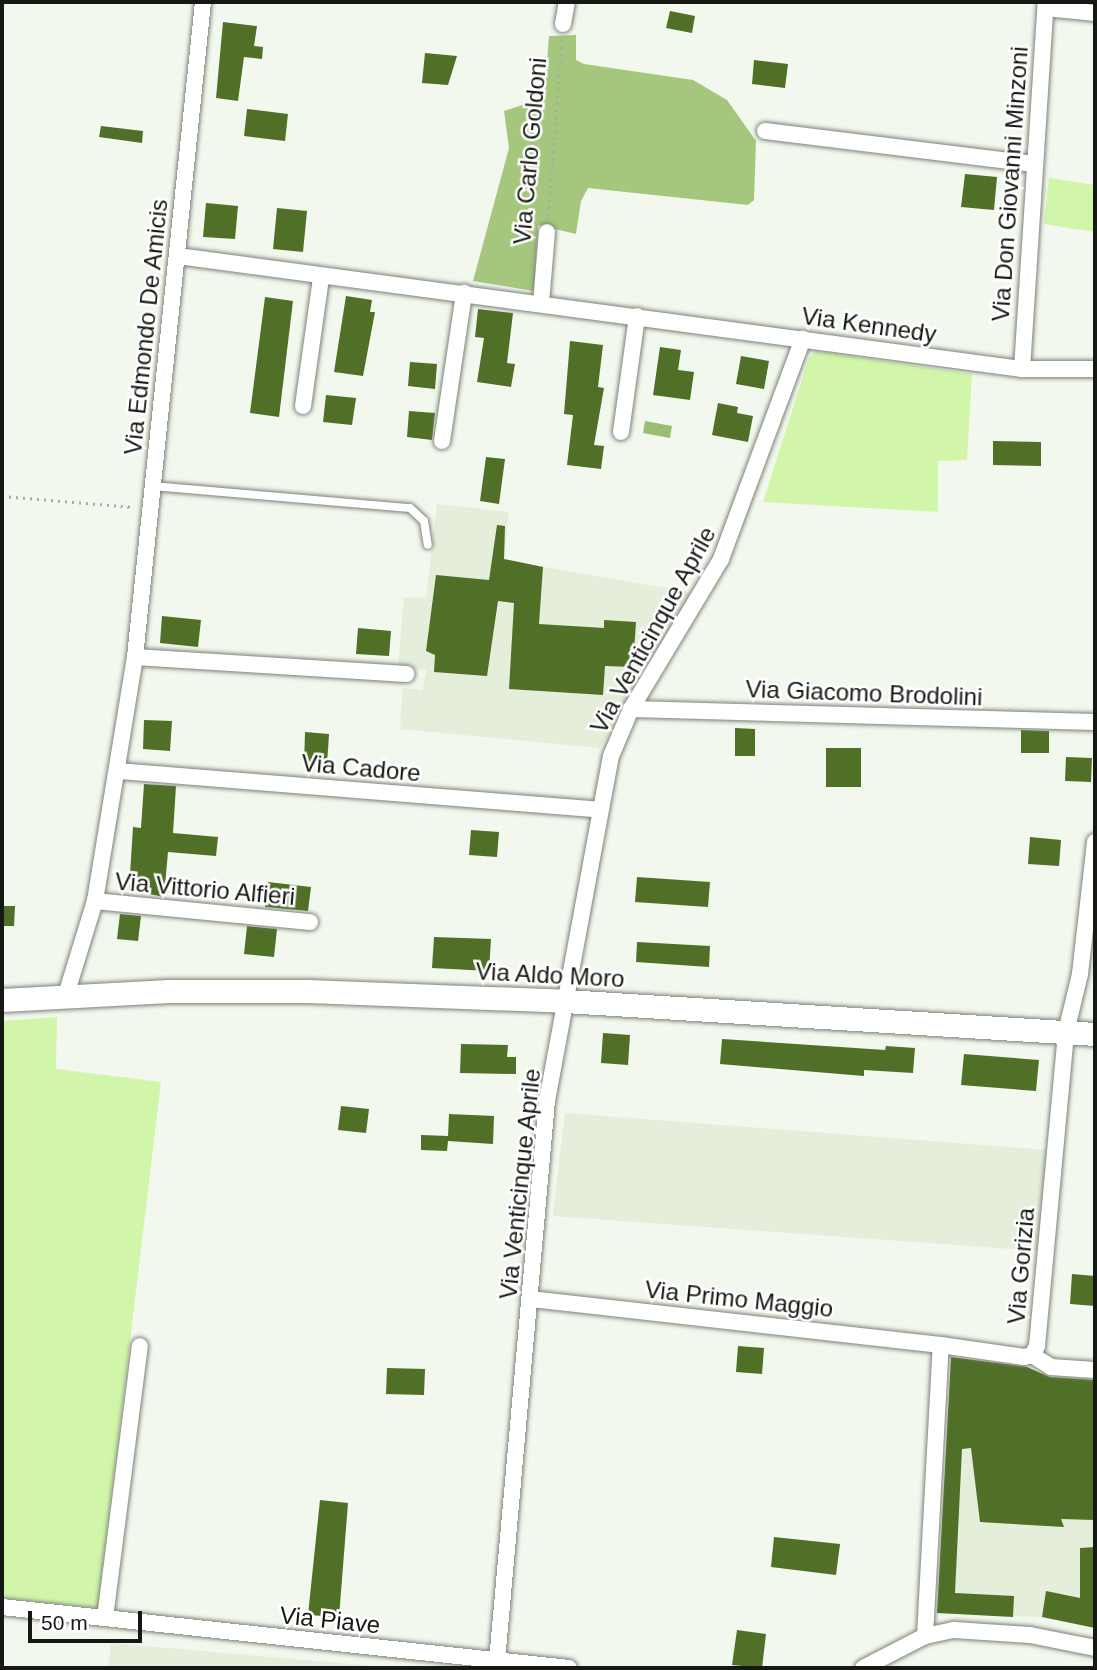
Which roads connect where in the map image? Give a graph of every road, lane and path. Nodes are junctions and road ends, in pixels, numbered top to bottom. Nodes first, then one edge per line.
1 (203, 2) edge
2 (567, 2) edge
3 (1046, 5) edge
4 (1095, 13) edge
5 (563, 24) joint
6 (765, 131) dead end
7 (1034, 164) junction
8 (547, 232) joint
9 (178, 256) junction
10 (321, 278) junction
11 (464, 293) junction
12 (541, 303) junction
13 (637, 316) junction
14 (803, 339) junction
15 (1022, 369) junction
16 (1095, 369) edge
17 (303, 406) dead end
18 (621, 432) dead end
19 (442, 441) dead end
20 (152, 486) junction
21 (2, 496) edge
22 (149, 508) junction
23 (428, 545) dead end
24 (135, 657) junction
25 (407, 674) dead end
26 (631, 709) junction
27 (1095, 722) edge
28 (119, 771) junction
29 (600, 810) junction
30 (1095, 842) edge
31 (95, 901) junction
32 (1091, 913) edge
33 (310, 922) dead end
34 (66, 995) junction
35 (2, 1000) edge
36 (565, 1001) junction
37 (1066, 1032) junction
38 (1095, 1034) edge
39 (531, 1299) junction
40 (941, 1345) junction
41 (140, 1346) dead end
42 (1032, 1355) junction
43 (1095, 1370) edge
44 (2, 1607) edge
45 (105, 1618) junction
46 (925, 1636) junction
47 (1095, 1648) edge
48 (497, 1661) junction
49 (569, 1668) edge
50 (863, 1668) edge

1 - 9 street, Via Edmondo De Amicis
2 - 5 street
3 - 4 street
3 - 7 street, Via Don Giovanni Minzoni
5 - 8 path, Via Carlo Goldoni
6 - 7 street
7 - 15 street, Via Don Giovanni Minzoni
8 - 12 street, Via Carlo Goldoni
9 - 10 street, Via Kennedy
9 - 20 street, Via Edmondo De Amicis
10 - 11 street, Via Kennedy
10 - 17 street
11 - 12 street, Via Kennedy
11 - 19 street
12 - 13 street, Via Kennedy
13 - 14 street, Via Kennedy
13 - 18 street
14 - 15 street, Via Kennedy
14 - 26 street, Via Venticinque Aprile
15 - 16 street, Via Kennedy
20 - 22 street, Via Edmondo De Amicis
20 - 23 lane
21 - 22 path
22 - 24 street, Via Edmondo De Amicis
24 - 25 street
24 - 28 street, Via Edmondo De Amicis
26 - 27 street, Via Giacomo Brodolini
26 - 29 street, Via Venticinque Aprile
28 - 29 street, Via Cadore
28 - 31 street, Via Edmondo De Amicis
29 - 36 street, Via Venticinque Aprile
30 - 32 street, Via Gorizia
31 - 33 street, Via Vittorio Alfieri
31 - 34 street, Via Edmondo De Amicis
32 - 37 street, Via Gorizia
34 - 35 main road, Via Aldo Moro
34 - 36 main road, Via Aldo Moro
36 - 37 main road, Via Aldo Moro
36 - 39 street, Via Venticinque Aprile
37 - 38 main road, Via Aldo Moro
37 - 42 street, Via Gorizia
39 - 40 street, Via Primo Maggio
39 - 48 street, Via Venticinque Aprile
40 - 42 street, Via Gorizia
40 - 46 street
41 - 45 street
42 - 43 street
44 - 45 street, Via Piave
45 - 48 street, Via Piave
46 - 47 street
46 - 50 street
48 - 49 street, Via Piave

